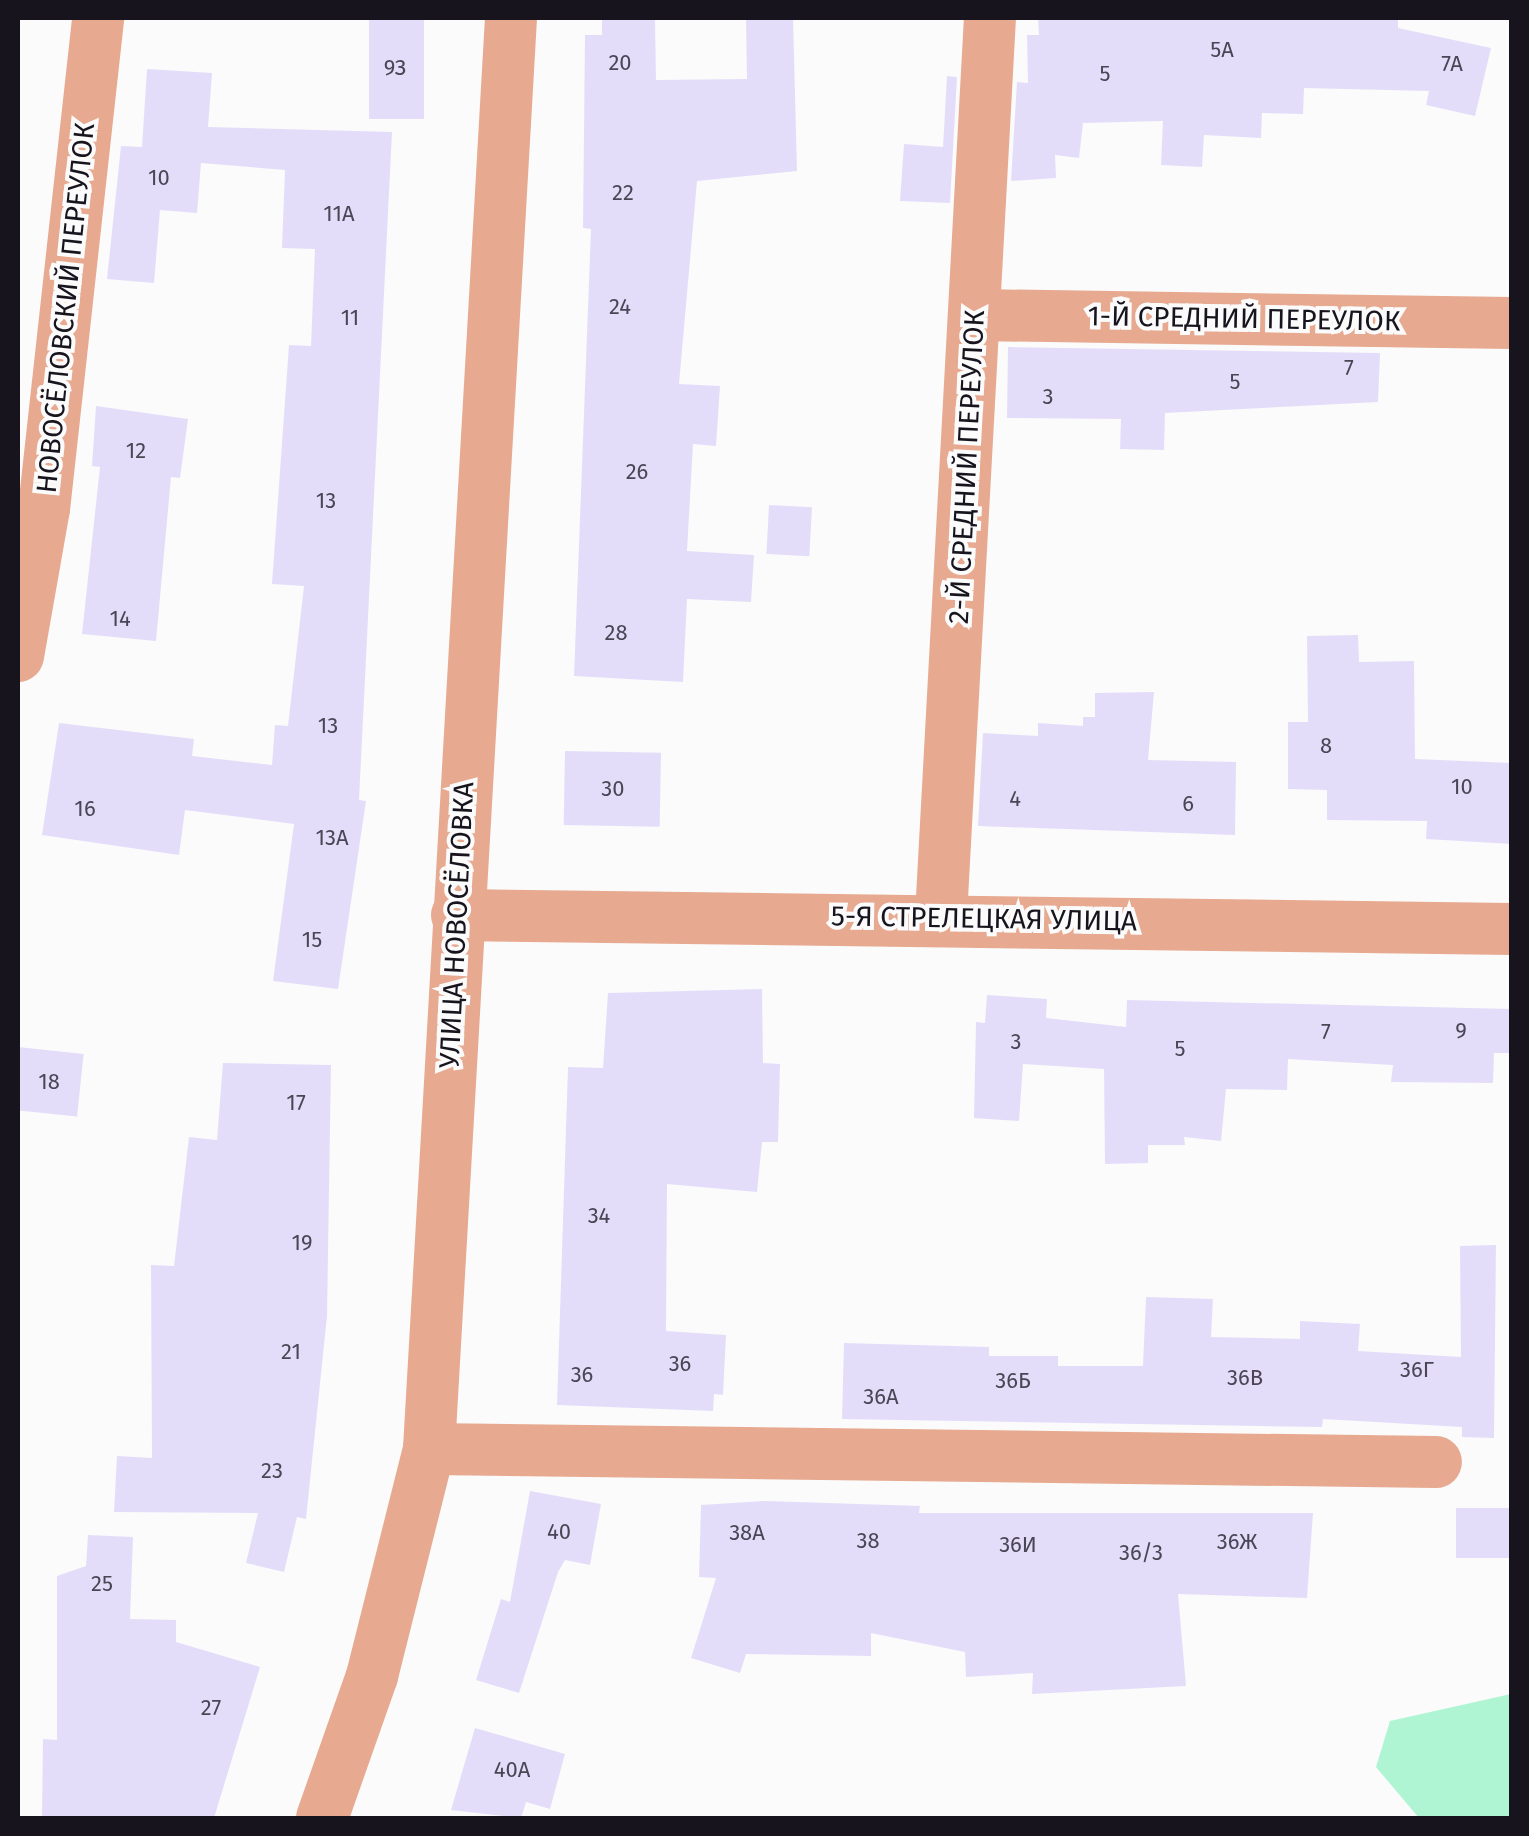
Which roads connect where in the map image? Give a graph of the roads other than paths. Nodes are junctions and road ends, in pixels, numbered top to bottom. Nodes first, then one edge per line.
1 (98, 18) edge
2 (511, 18) edge
3 (990, 18) edge
4 (976, 315) junction
5 (1512, 323) edge
6 (18, 656) edge
7 (457, 915) junction
8 (940, 916) junction
9 (1512, 929) edge
10 (429, 1449) junction
11 (1436, 1462) dead end
12 (322, 1818) edge

1 - 6 street, НОВОСЁЛОВСКИЙ ПЕРЕУЛОК
2 - 7 street, УЛИЦА НОВОСЁЛОВКА
3 - 4 street, 2-Й СРЕДНИЙ ПЕРЕУЛОК
4 - 5 street, 1-Й СРЕДНИЙ ПЕРЕУЛОК
4 - 8 street, 2-Й СРЕДНИЙ ПЕРЕУЛОК
7 - 8 street, 5-Я СТРЕЛЕЦКАЯ УЛИЦА
7 - 10 street, УЛИЦА НОВОСЁЛОВКА
8 - 9 street, 5-Я СТРЕЛЕЦКАЯ УЛИЦА
10 - 11 street
10 - 12 street, УЛИЦА НОВОСЁЛОВКА

